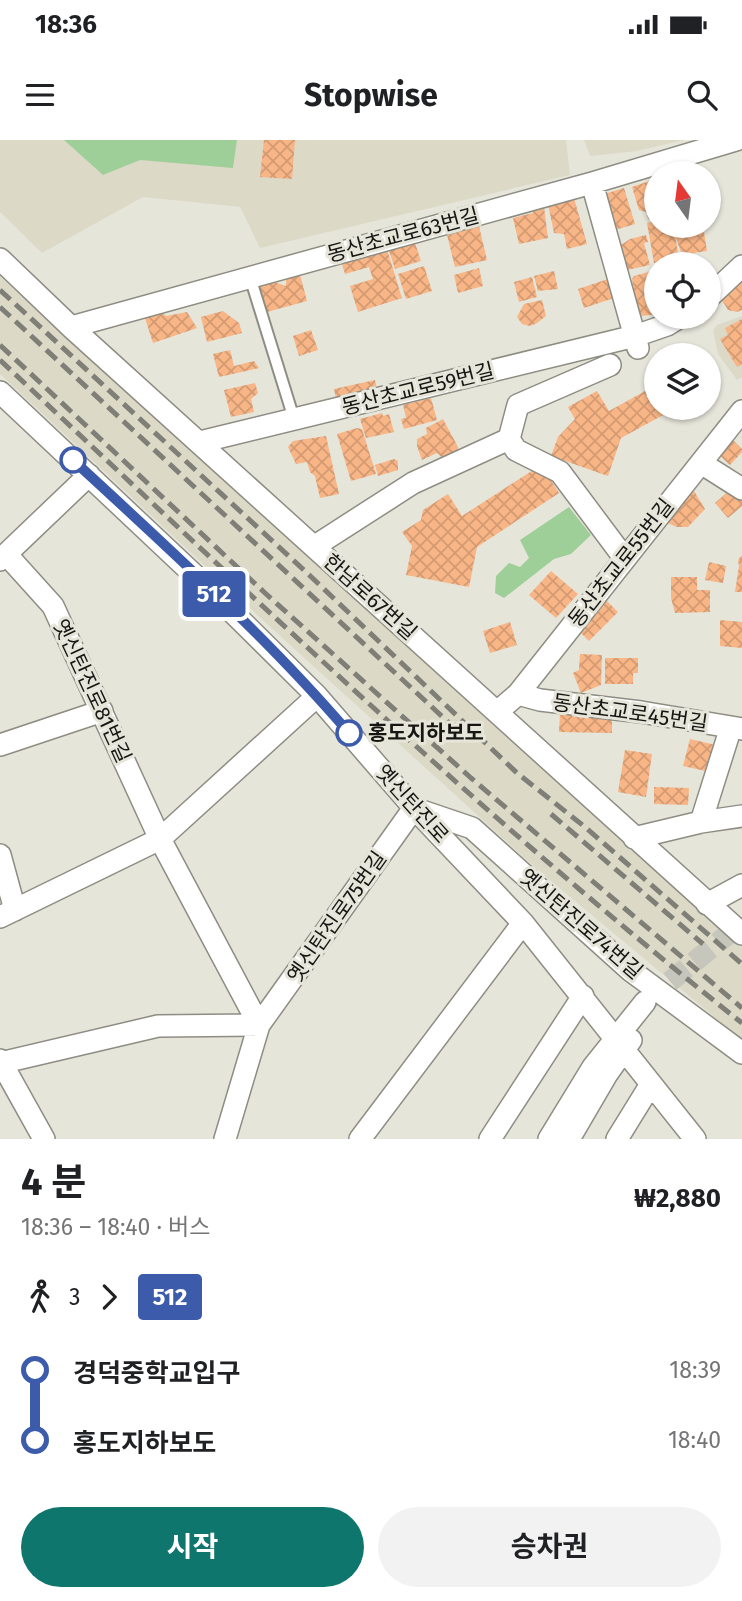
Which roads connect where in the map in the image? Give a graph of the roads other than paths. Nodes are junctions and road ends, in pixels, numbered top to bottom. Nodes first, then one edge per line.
1 (737, 146) edge
2 (592, 183) junction
3 (0, 259) edge
4 (742, 266) edge
5 (250, 277) junction
6 (721, 286) edge
7 (71, 327) junction
8 (660, 329) edge
9 (637, 342) junction
10 (610, 365) dead end
11 (0, 392) edge
12 (742, 411) edge
13 (294, 419) junction
14 (509, 439) junction
15 (200, 442) junction
16 (701, 463) junction
17 (89, 475) junction
18 (742, 489) edge
19 (315, 546) junction
20 (3, 558) edge
21 (625, 559) junction
22 (518, 694) junction
23 (317, 696) junction
24 (102, 711) junction
25 (497, 712) junction
26 (736, 728) edge
27 (0, 745) edge
28 (414, 808) junction
29 (742, 816) edge
30 (701, 822) junction
31 (634, 838) junction
32 (160, 839) junction
33 (0, 855) edge
34 (742, 885) edge
35 (707, 904) junction
36 (8, 913) edge
37 (523, 923) junction
38 (742, 934) edge
39 (583, 996) junction
40 (649, 1007) tunnel mouth
41 (259, 1025) junction
42 (619, 1044) junction
43 (742, 1053) edge
44 (1, 1062) edge
45 (651, 1084) junction
46 (44, 1139) edge
47 (225, 1139) edge
48 (360, 1139) edge
49 (490, 1139) edge
50 (549, 1139) edge
51 (569, 1139) edge
52 (617, 1139) edge
53 (695, 1139) edge

1 - 2 street, 동산초교로63번길
2 - 5 street, 동산초교로63번길
2 - 9 street
3 - 7 street, 한남로67번길
4 - 6 street
5 - 7 street, 동산초교로63번길
5 - 13 lane
7 - 15 street, 한남로67번길
8 - 9 street, 동산초교로59번길
9 - 13 street, 동산초교로59번길
10 - 14 street
11 - 17 street, 옛신탄진로
12 - 16 street, 동산초교로55번길
13 - 15 street, 동산초교로59번길
14 - 19 street
14 - 21 street
15 - 19 street, 한남로67번길
16 - 18 street
16 - 21 street, 동산초교로55번길
17 - 20 street
17 - 23 street, 옛신탄진로
19 - 25 street, 한남로67번길
20 - 24 street, 옛신탄진로81번길
21 - 22 street, 동산초교로55번길
22 - 25 street, 동산초교로55번길
22 - 26 street, 동산초교로45번길
23 - 28 street, 옛신탄진로
23 - 32 street
24 - 27 street
24 - 32 street, 옛신탄진로81번길
25 - 31 street, 한남로67번길
26 - 30 street
28 - 37 street, 옛신탄진로
28 - 41 street, 옛신탄진로75번길
28 - 43 street, 옛신탄진로74번길
29 - 30 street
30 - 31 street
31 - 35 street, 한남로67번길
32 - 36 street
32 - 41 street
33 - 36 street
34 - 35 street
35 - 38 street, 한남로67번길
37 - 39 street, 옛신탄진로
37 - 48 street
39 - 42 street, 옛신탄진로
39 - 49 street
40 - 42 street
41 - 44 street
41 - 47 street, 옛신탄진로75번길
42 - 45 street, 옛신탄진로
42 - 50 street
42 - 51 street
44 - 46 street
45 - 52 street
45 - 53 street, 옛신탄진로

